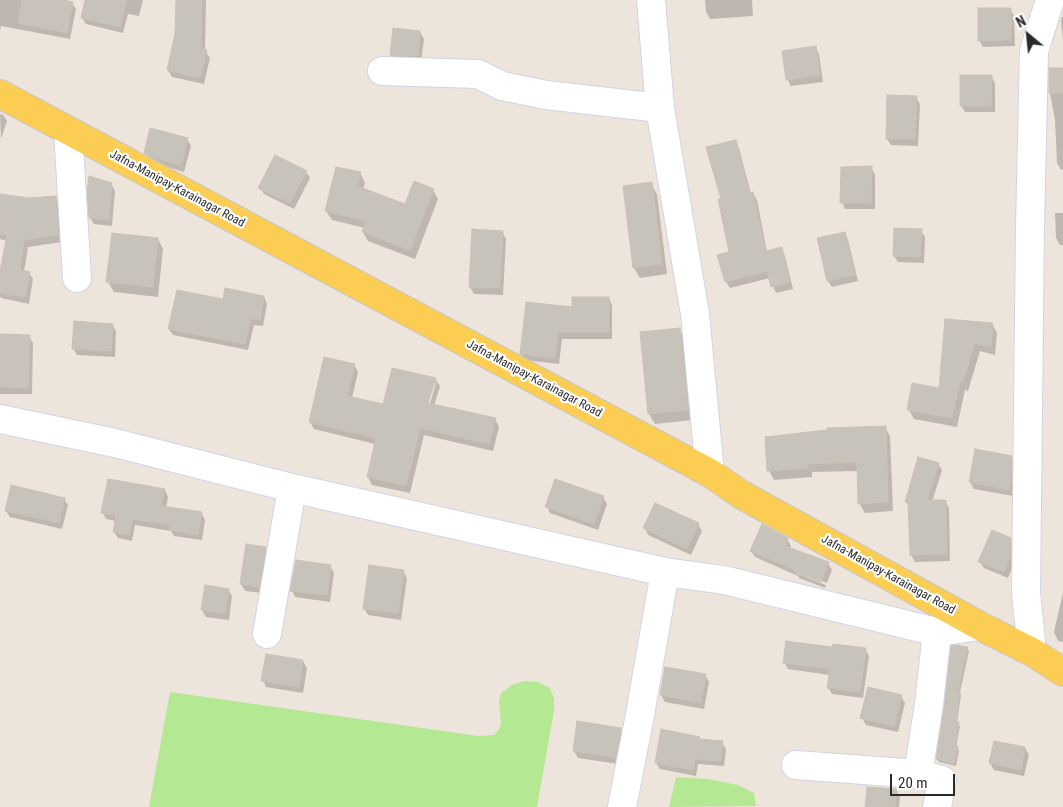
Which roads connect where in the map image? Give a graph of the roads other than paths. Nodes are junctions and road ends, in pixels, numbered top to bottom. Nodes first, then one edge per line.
1 (651, 0) edge
2 (1050, 0) edge
3 (382, 71) dead end
4 (0, 94) edge
5 (660, 108) junction
6 (68, 131) junction
7 (77, 278) dead end
8 (0, 419) edge
9 (710, 473) junction
10 (292, 488) junction
11 (665, 572) junction
12 (980, 626) junction
13 (937, 632) junction
14 (267, 634) dead end
15 (1032, 652) junction
16 (1063, 672) edge
17 (796, 765) dead end
18 (918, 774) junction
19 (622, 807) edge
20 (937, 807) edge

1 - 5 street
2 - 15 street
3 - 5 street
4 - 6 main road, Jafna-Manipay-Karainagar Road
5 - 9 street
6 - 7 street
6 - 9 main road, Jafna-Manipay-Karainagar Road
8 - 10 street
9 - 12 main road, Jafna-Manipay-Karainagar Road
10 - 11 street
10 - 14 street
11 - 13 street
11 - 19 street
12 - 13 street
12 - 15 main road, Jafna-Manipay-Karainagar Road
13 - 18 street
15 - 16 main road, Jafna-Manipay-Karainagar Road
17 - 18 street
18 - 20 street

